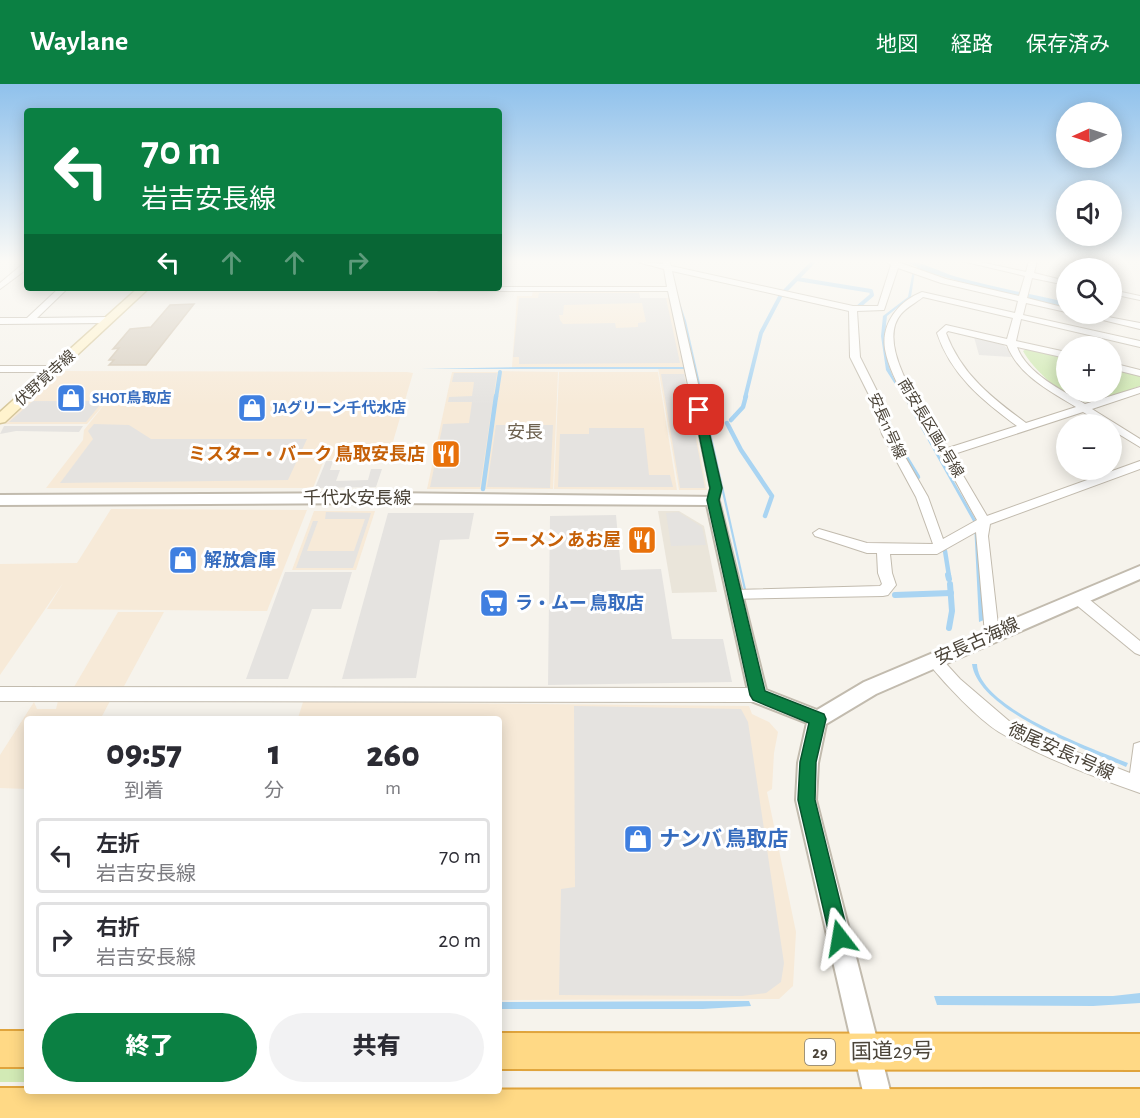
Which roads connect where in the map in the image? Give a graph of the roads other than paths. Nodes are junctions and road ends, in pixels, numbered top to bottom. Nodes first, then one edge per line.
1 (41, 309) edge
2 (121, 309) edge
3 (677, 309) edge
4 (854, 309) edge
5 (885, 309) edge
6 (902, 309) edge
7 (989, 309) edge
8 (1020, 309) edge
9 (897, 313) junction
10 (1018, 316) junction
11 (109, 320) junction
12 (0, 321) edge
13 (29, 321) junction
14 (1122, 322) edge
15 (1140, 326) edge
16 (1011, 342) junction
17 (1140, 344) edge
18 (1056, 353) edge
19 (1122, 368) edge
20 (0, 369) edge
21 (55, 369) junction
22 (1140, 373) edge
23 (1140, 390) edge
24 (1085, 409) junction
25 (1093, 414) edge
26 (0, 419) edge
27 (1026, 428) junction
28 (1122, 433) edge
29 (1140, 444) edge
30 (945, 453) junction
31 (1140, 465) edge
32 (0, 500) edge
33 (713, 500) junction
34 (984, 522) junction
35 (819, 533) dead end
36 (940, 546) junction
37 (883, 549) junction
38 (1140, 572) edge
39 (735, 595) junction
40 (1079, 599) junction
41 (992, 634) junction
42 (1140, 649) edge
43 (934, 660) junction
44 (0, 693) edge
45 (758, 695) junction
46 (818, 719) junction
47 (1140, 749) edge
48 (1138, 784) edge
49 (0, 1049) edge
50 (24, 1049) edge
51 (502, 1051) edge
52 (1140, 1052) edge
53 (867, 1053) junction
54 (0, 1107) edge
55 (1140, 1108) edge
56 (882, 1113) edge

1 - 13 street
2 - 11 main road, 伏野覚寺線
3 - 33 street
4 - 36 street, 安長11号線
5 - 9 street
6 - 9 street
7 - 10 street
8 - 10 street
9 - 30 street, 南安長区画4号線
10 - 16 street
10 - 17 street
11 - 13 street
11 - 21 main road, 伏野覚寺線
12 - 13 street
14 - 15 street
16 - 18 street
16 - 24 street
16 - 27 street
19 - 22 street
20 - 21 street
21 - 26 main road, 伏野覚寺線
23 - 24 street
24 - 25 street
24 - 27 street
27 - 30 street
28 - 29 street
30 - 34 street, 南安長区画4号線
31 - 34 street
32 - 33 street, 千代水安長線
33 - 39 street
34 - 36 street
34 - 41 street
35 - 37 street
36 - 37 street
37 - 39 street
38 - 40 street, 安長古海線
39 - 45 street
40 - 41 street, 安長古海線
40 - 42 street
41 - 43 street, 安長古海線
43 - 46 street, 安長古海線
43 - 48 street, 徳尾安長1号線
44 - 45 street
45 - 46 street
46 - 53 street
47 - 48 street
49 - 50 highway
51 - 53 highway, 国道29号 / 29
52 - 53 highway, 国道29号 / 29
53 - 56 street
54 - 56 highway
55 - 56 highway

